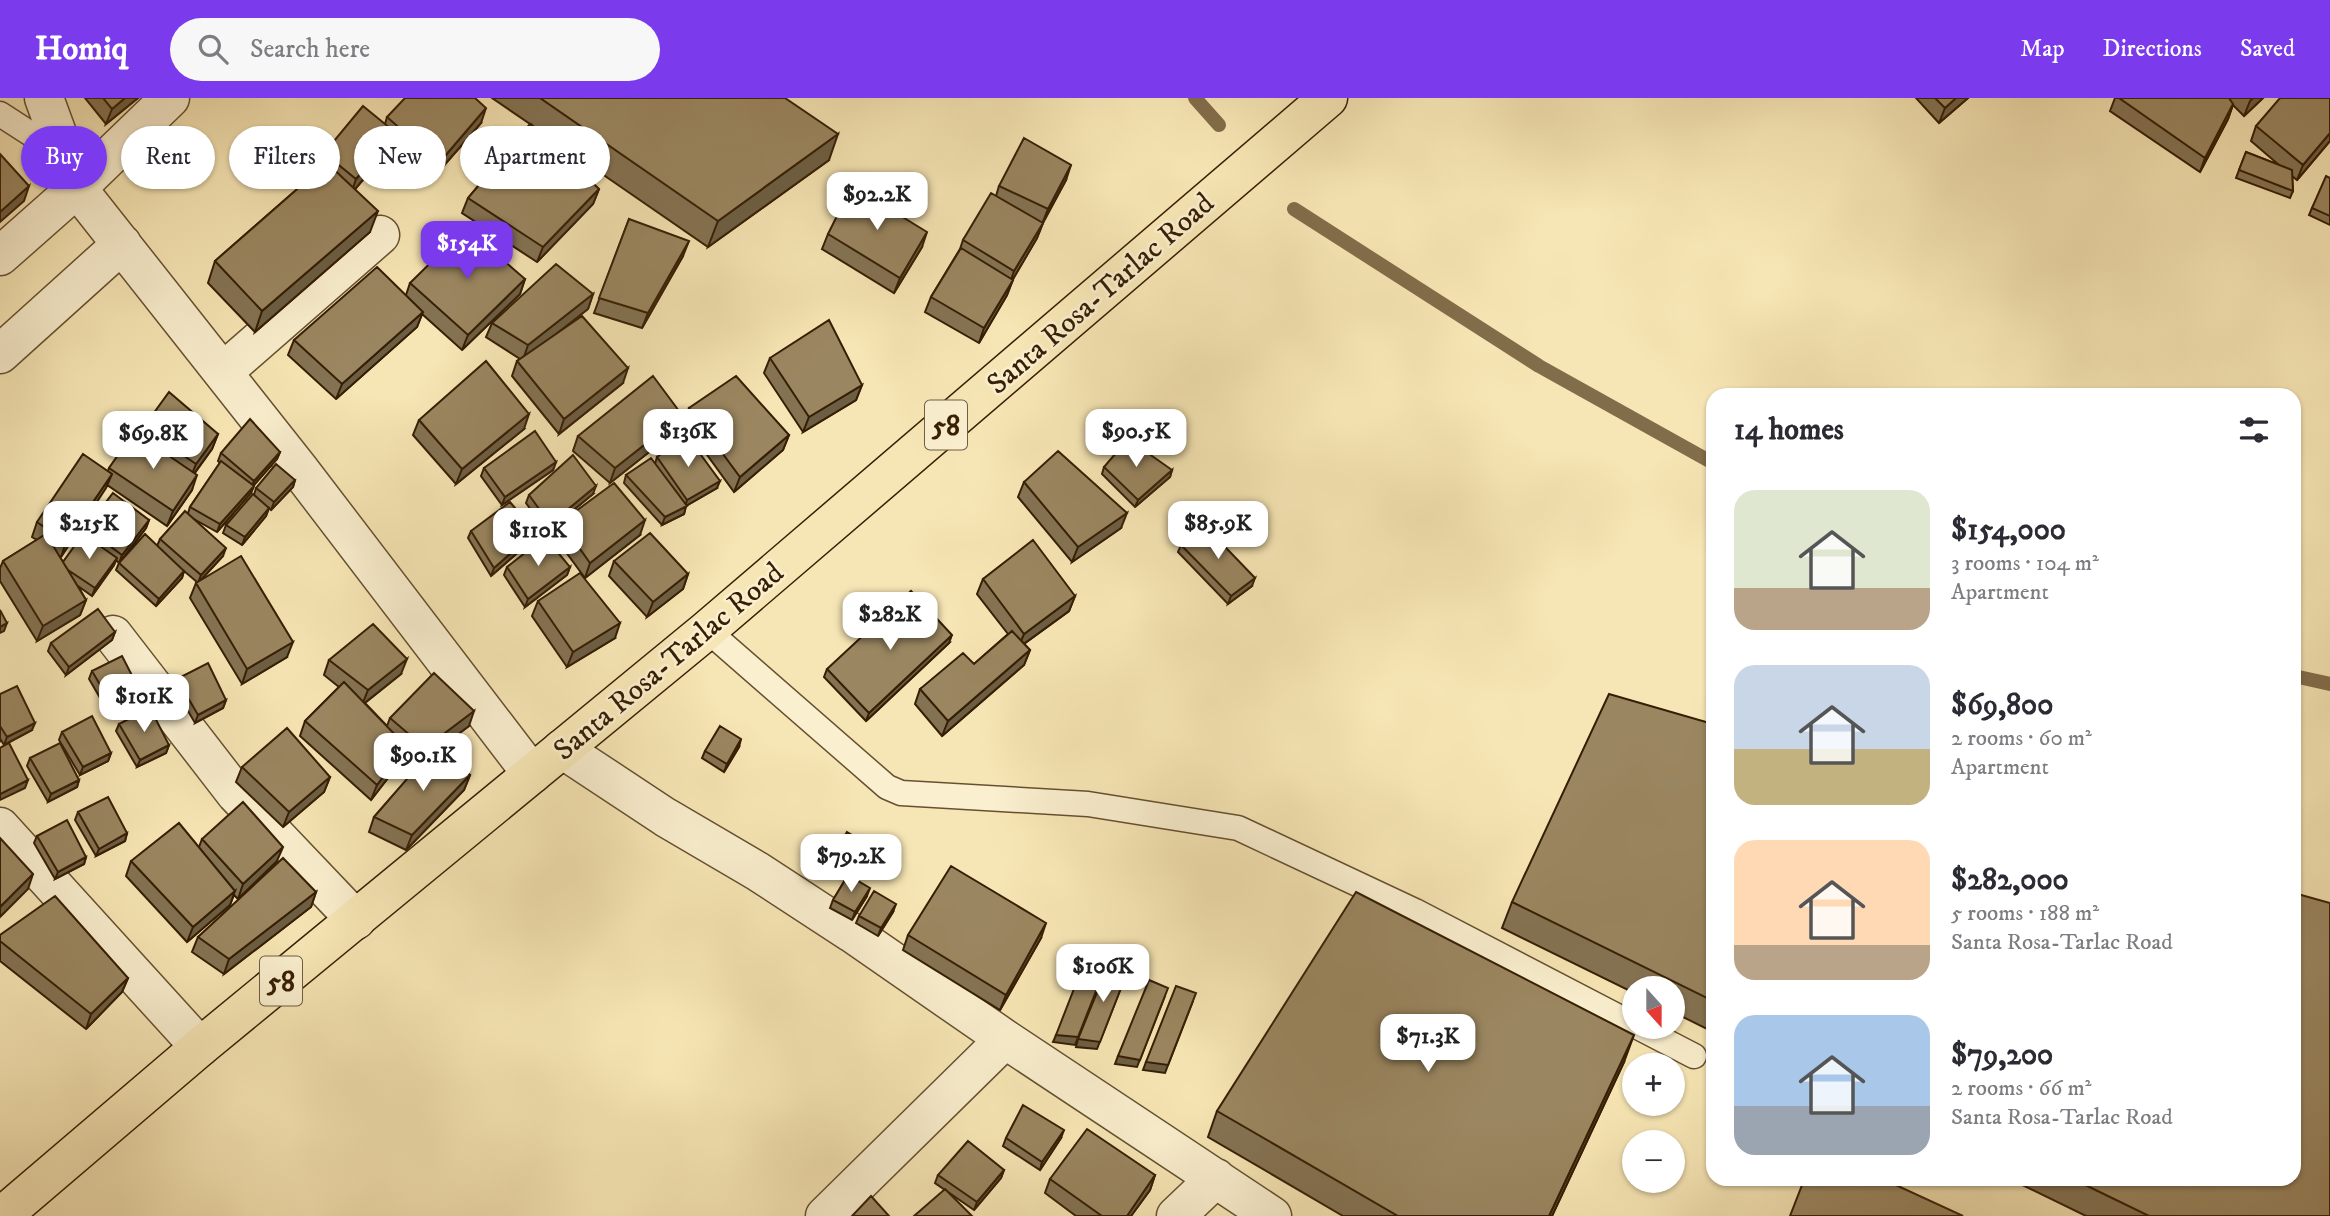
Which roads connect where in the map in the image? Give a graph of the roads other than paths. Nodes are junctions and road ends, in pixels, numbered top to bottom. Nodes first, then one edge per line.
1 (44, 98) edge
2 (170, 98) edge
3 (1328, 98) edge
4 (0, 114) edge
5 (54, 126) edge
6 (21, 131) edge
7 (107, 145) edge
8 (57, 189) edge
9 (83, 189) edge
10 (380, 234) dead end
11 (122, 244) junction
12 (0, 256) edge
13 (0, 354) edge
14 (223, 372) junction
15 (707, 630) junction
16 (113, 635) edge
17 (562, 749) junction
18 (533, 774) junction
19 (0, 827) edge
20 (356, 920) junction
21 (1622, 1019) edge
22 (1004, 1039) junction
23 (1663, 1040) edge
24 (200, 1048) junction
25 (1694, 1056) dead end
26 (1216, 1178) junction
27 (2, 1216) edge
28 (825, 1216) edge
29 (1176, 1216) edge
30 (1272, 1216) edge

1 - 5 street
2 - 7 street
3 - 15 highway, Santa Rosa-Tarlac Road / 58
4 - 6 lane
8 - 12 street
9 - 11 street
10 - 14 street
11 - 13 street
11 - 14 street
14 - 18 street
15 - 17 highway, Santa Rosa-Tarlac Road / 58
15 - 21 lane
16 - 20 street
17 - 18 highway, Santa Rosa-Tarlac Road / 58
17 - 22 street
18 - 20 highway, Santa Rosa-Tarlac Road / 58
19 - 24 street
20 - 24 highway, Santa Rosa-Tarlac Road / 58
22 - 26 street
22 - 28 street
23 - 25 lane
24 - 27 highway, Santa Rosa-Tarlac Road / 58
26 - 29 street
26 - 30 street

